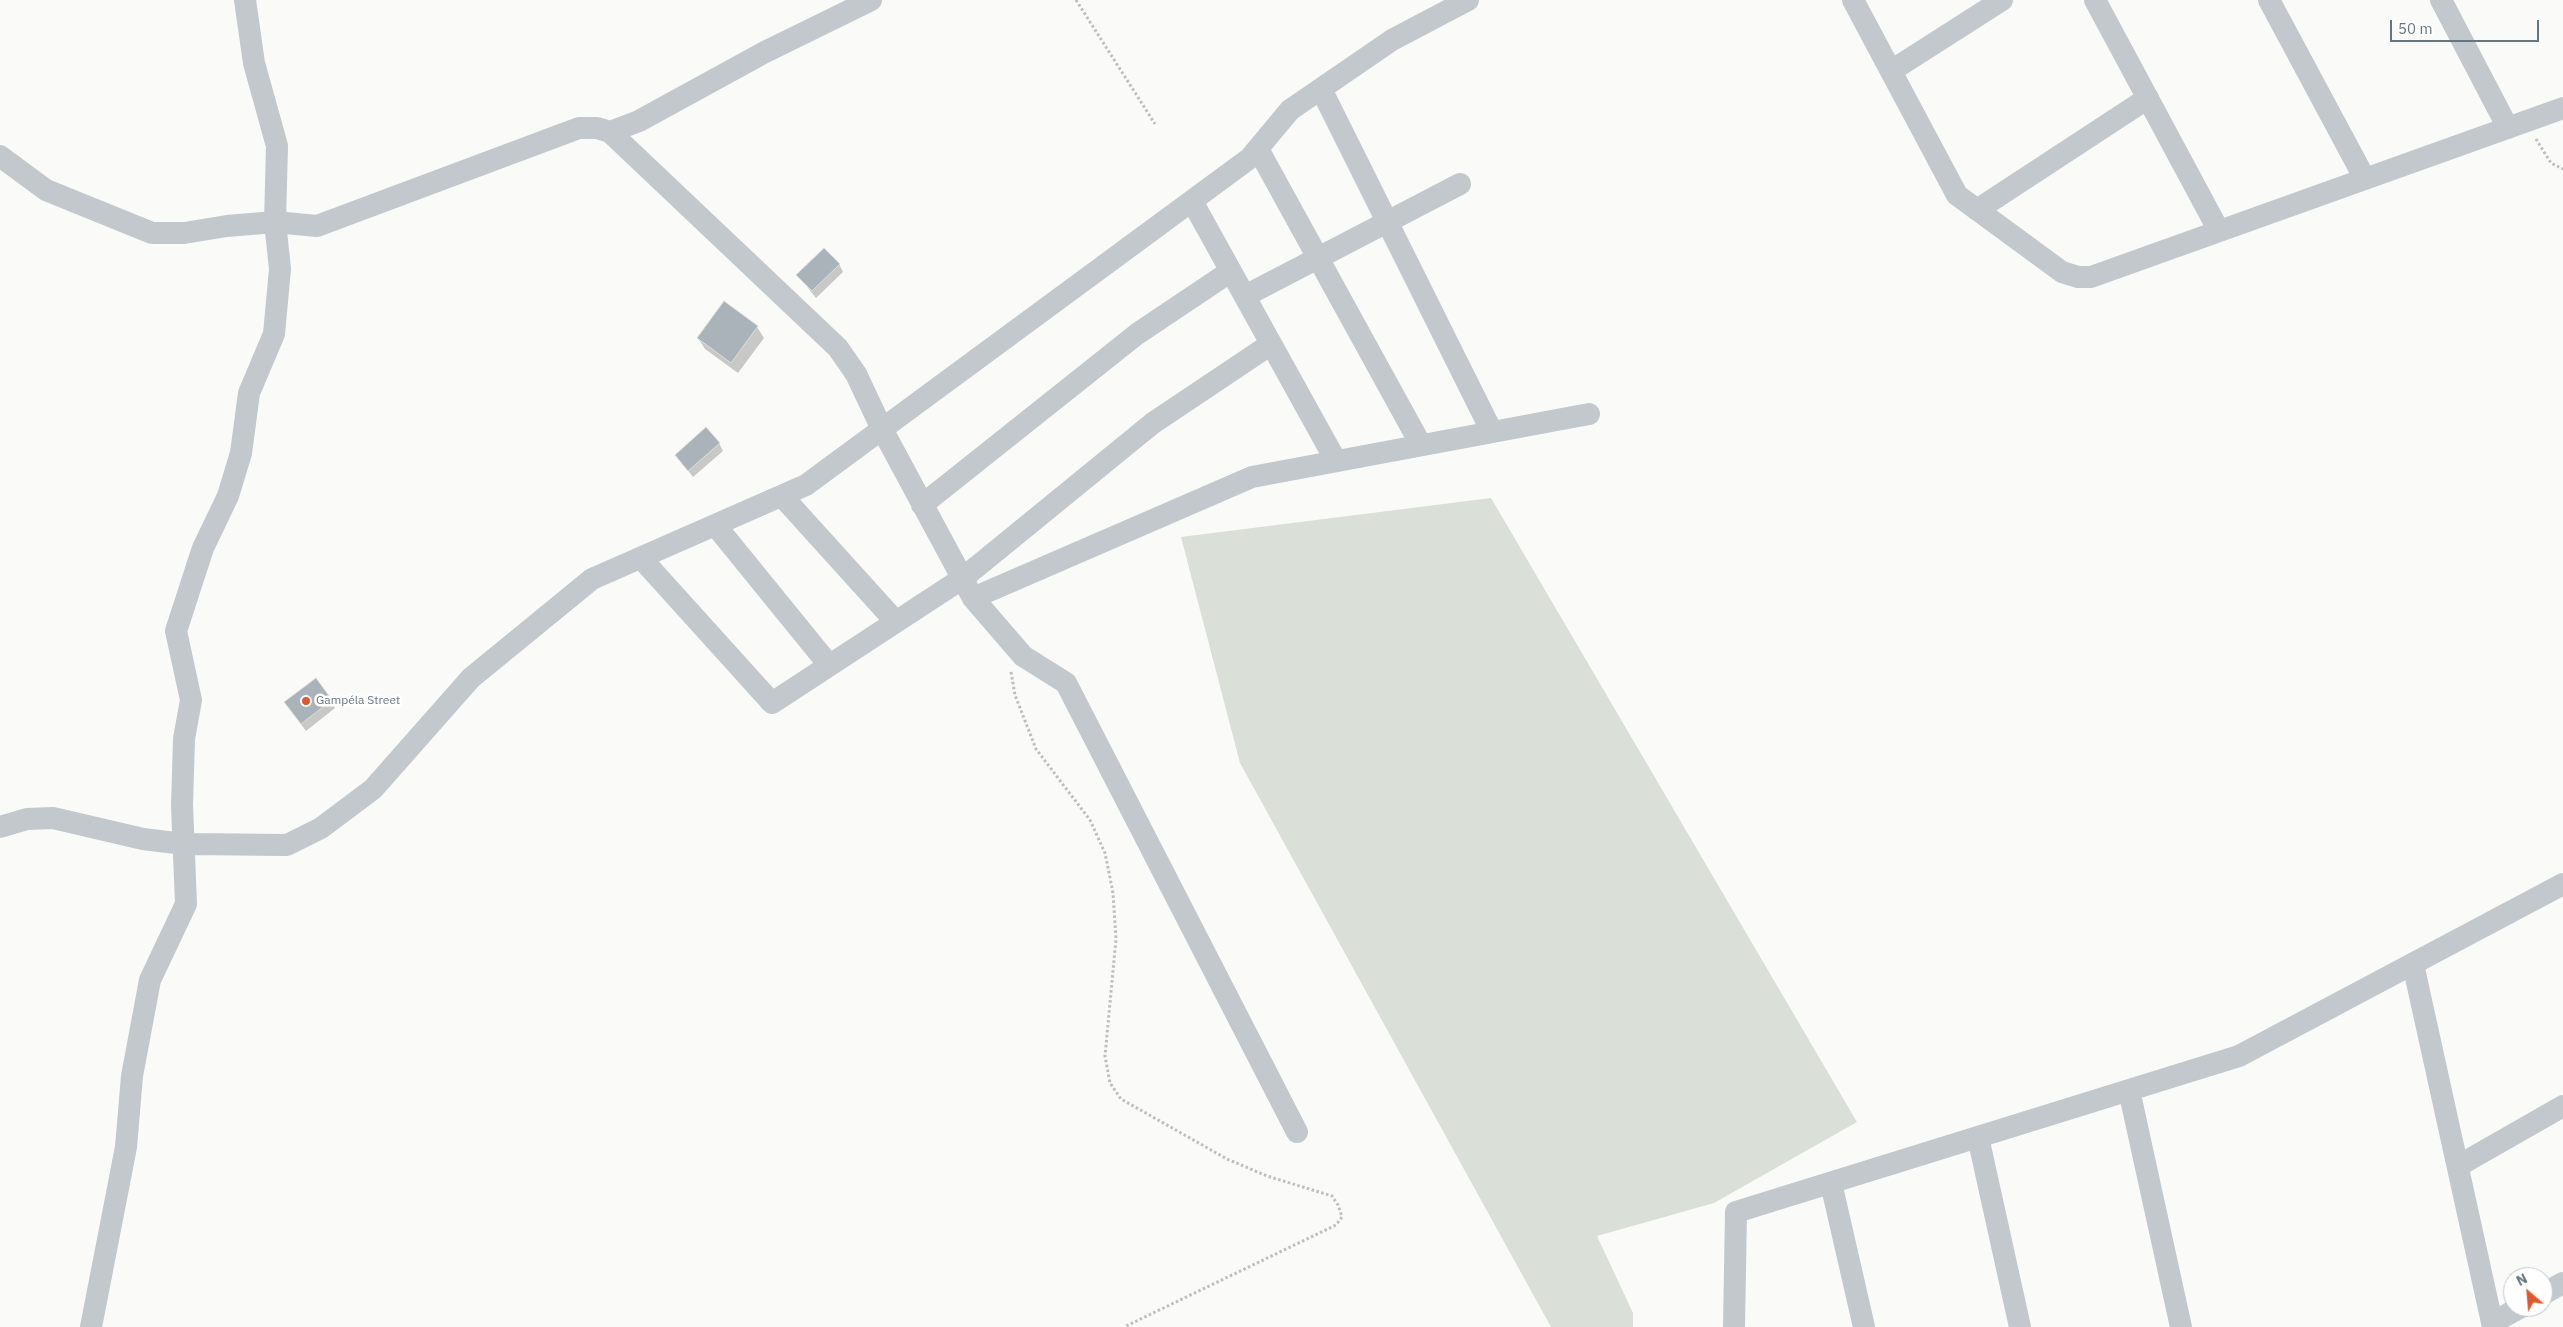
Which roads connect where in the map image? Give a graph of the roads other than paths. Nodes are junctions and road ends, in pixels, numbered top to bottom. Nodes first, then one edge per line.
1 (245, 0) edge
2 (871, 0) edge
3 (1468, 0) edge
4 (1853, 0) edge
5 (2002, 0) edge
6 (2095, 0) edge
7 (2269, 0) edge
8 (2441, 0) edge
9 (1891, 71) junction
10 (1321, 89) junction
11 (2148, 98) junction
12 (2563, 108) edge
13 (2515, 125) junction
14 (610, 132) junction
15 (1258, 149) junction
16 (0, 156) edge
17 (2365, 179) junction
18 (1460, 184) dead end
19 (1192, 200) junction
20 (1977, 210) junction
21 (275, 222) junction
22 (1387, 222) junction
23 (2219, 231) junction
24 (1318, 258) junction
25 (1231, 271) junction
26 (1245, 296) junction
27 (1271, 344) junction
28 (1589, 414) dead end
29 (882, 429) junction
30 (1492, 432) junction
31 (1421, 445) junction
32 (1336, 461) junction
33 (782, 496) junction
34 (922, 505) junction
35 (716, 526) junction
36 (641, 558) junction
37 (962, 578) junction
38 (973, 598) junction
39 (896, 622) junction
40 (829, 665) junction
41 (0, 827) edge
42 (184, 844) junction
43 (2563, 884) edge
44 (2413, 964) junction
45 (2129, 1090) junction
46 (2563, 1106) edge
47 (1297, 1132) dead end
48 (1978, 1137) junction
49 (2458, 1166) junction
50 (1831, 1182) junction
51 (2505, 1317) edge
52 (2493, 1325) edge
53 (92, 1327) edge
54 (1734, 1327) edge
55 (1864, 1327) edge
56 (2020, 1327) edge
57 (2181, 1327) edge

1 - 21 street
2 - 14 street
3 - 10 street
4 - 9 street
5 - 9 street
6 - 11 street
7 - 17 street
8 - 13 street
9 - 20 street
10 - 15 street
10 - 22 street
11 - 20 street
11 - 23 street
12 - 13 street
13 - 17 street
14 - 21 street
14 - 29 street
15 - 19 street
15 - 24 street
16 - 21 street
17 - 23 street
18 - 22 street
19 - 25 street
19 - 29 street
20 - 23 street
21 - 42 street
22 - 24 street
22 - 30 street
24 - 26 street
24 - 31 street
25 - 26 street
25 - 34 street
26 - 27 street
27 - 32 street
27 - 37 street
28 - 30 street
29 - 33 street
29 - 34 street
30 - 31 street
31 - 32 street
32 - 38 street
33 - 35 street
33 - 39 street
34 - 37 street
35 - 36 street
35 - 40 street
36 - 40 street
36 - 42 street
37 - 38 street
37 - 39 street
38 - 47 street
39 - 40 street
41 - 42 street
42 - 53 street
43 - 44 street
44 - 45 street
44 - 49 street
45 - 48 street
45 - 57 street
46 - 49 street
48 - 50 street
48 - 56 street
49 - 52 street
50 - 54 street
50 - 55 street
51 - 52 street

